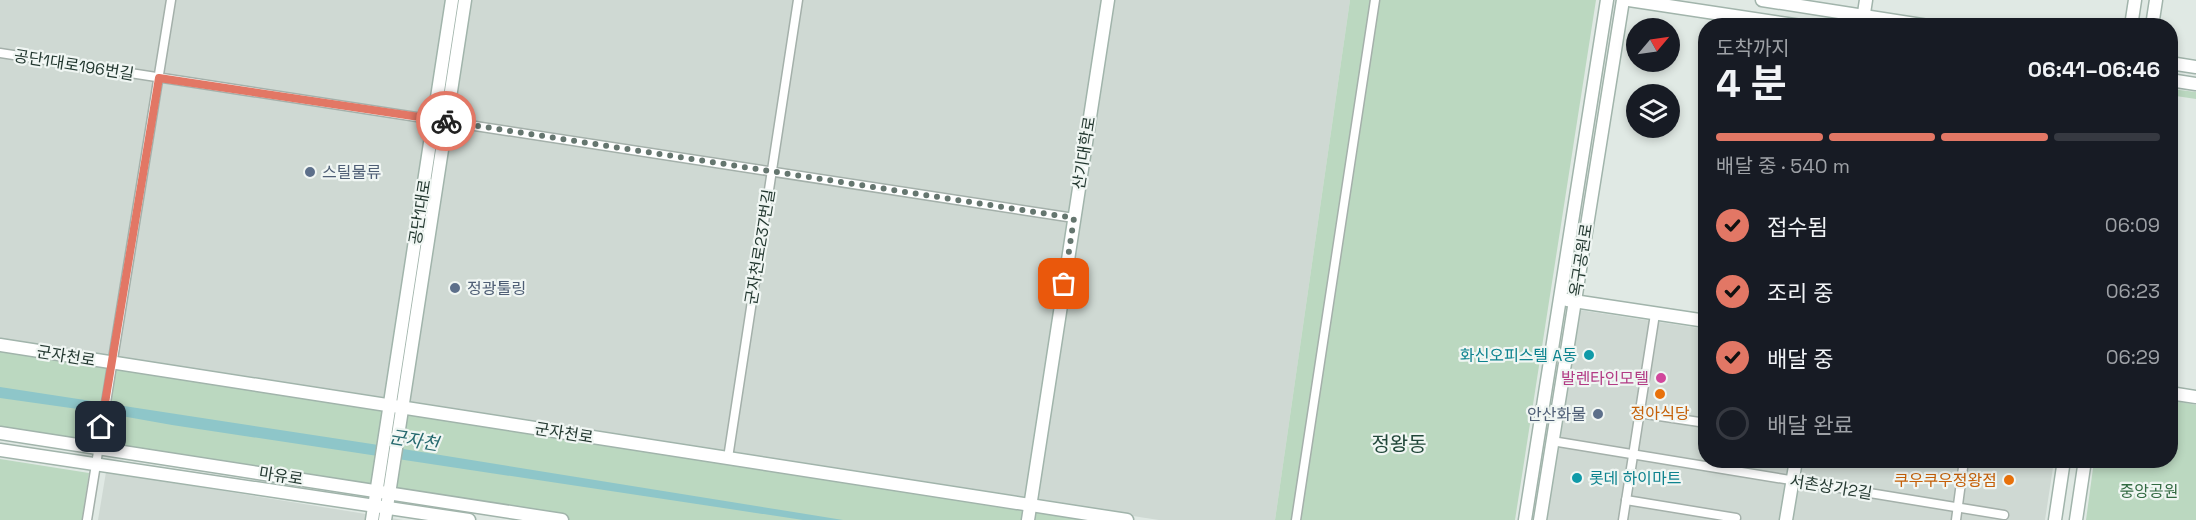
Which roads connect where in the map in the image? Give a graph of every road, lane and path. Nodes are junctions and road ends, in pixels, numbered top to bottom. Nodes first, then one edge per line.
1 (171, 0) edge
2 (452, 0) edge
3 (465, 0) edge
4 (798, 0) edge
5 (1107, 0) edge
6 (1375, 0) edge
7 (1607, 0) edge
8 (1623, 0) edge
9 (1629, 0) edge
10 (1762, 0) edge
11 (1866, 0) edge
12 (2135, 0) edge
13 (2156, 0) edge
14 (1748, 18) edge
15 (1849, 18) edge
16 (1863, 18) edge
17 (2132, 18) edge
18 (2153, 18) edge
19 (0, 53) edge
20 (2178, 64) edge
21 (2196, 67) edge
22 (159, 78) junction
23 (2178, 81) edge
24 (2196, 84) edge
25 (440, 121) junction
26 (772, 171) junction
27 (1074, 218) junction
28 (1560, 299) junction
29 (1575, 302) junction
30 (1654, 314) junction
31 (1698, 320) edge
32 (0, 345) edge
33 (111, 363) junction
34 (2178, 394) edge
35 (2196, 397) edge
36 (396, 407) junction
37 (1639, 413) junction
38 (1698, 422) edge
39 (393, 425) junction
40 (0, 433) edge
41 (1552, 441) junction
42 (98, 448) junction
43 (0, 450) edge
44 (1633, 453) junction
45 (728, 458) junction
46 (96, 464) junction
47 (1698, 464) edge
48 (1721, 468) edge
49 (1794, 468) edge
50 (1963, 468) edge
51 (2063, 468) edge
52 (2084, 468) edge
53 (1792, 480) junction
54 (376, 491) junction
55 (389, 493) junction
56 (1626, 500) junction
57 (374, 505) junction
58 (1030, 505) junction
59 (387, 507) junction
60 (1958, 507) junction
61 (2004, 515) dead end
62 (87, 520) edge
63 (372, 520) edge
64 (385, 520) edge
65 (469, 520) edge
66 (562, 520) edge
67 (1028, 520) edge
68 (1127, 520) edge
69 (1296, 520) edge
70 (1525, 520) edge
71 (1540, 520) edge
72 (1623, 520) edge
73 (1735, 520) edge
74 (1786, 520) edge
75 (1956, 520) edge
76 (2055, 520) edge
77 (2076, 520) edge

1 - 22 street
2 - 25 street, 공단1대로
3 - 25 street
4 - 26 street, 군자천로237번길
5 - 27 street, 산기대학로
6 - 69 street
7 - 28 street, 옥구공원로
8 - 29 street, 옥구공원로
9 - 14 street
10 - 15 street
11 - 16 street
12 - 17 street
13 - 18 street
19 - 22 street, 공단1대로196번길
20 - 21 street
22 - 25 street, 공단1대로196번길
22 - 33 street
23 - 24 street
25 - 26 street, 공단1대로196번길
25 - 36 street, 공단1대로
26 - 27 street, 공단1대로196번길
26 - 45 street, 군자천로237번길
27 - 58 street, 산기대학로
28 - 29 street
28 - 70 street, 옥구공원로
29 - 30 street
29 - 41 street, 옥구공원로
30 - 31 street
30 - 37 street
32 - 33 street, 군자천로
33 - 36 street, 군자천로
33 - 42 street
34 - 35 street
36 - 39 street, 공단1대로
36 - 45 street, 군자천로
37 - 38 street
37 - 44 street
39 - 54 street
39 - 55 street
40 - 42 street, 마유로
41 - 44 street, 서촌상가2길
41 - 71 street, 옥구공원로
42 - 46 street
42 - 54 street, 마유로
43 - 46 street, 마유로
44 - 47 street, 서촌상가2길
44 - 56 street
45 - 58 street, 군자천로
46 - 57 street, 마유로
46 - 62 street
48 - 53 street, 서촌상가2길
49 - 53 street
50 - 60 street
51 - 76 street
52 - 77 street
53 - 60 street, 서촌상가2길
53 - 74 street
54 - 55 street, 마유로
54 - 57 street
55 - 59 street
55 - 66 street, 마유로
56 - 72 street
56 - 73 street
57 - 59 street, 마유로
57 - 63 street
58 - 67 street, 산기대학로
58 - 68 street, 군자천로
59 - 64 street
59 - 65 street, 마유로
60 - 61 street, 서촌상가2길
60 - 75 street

